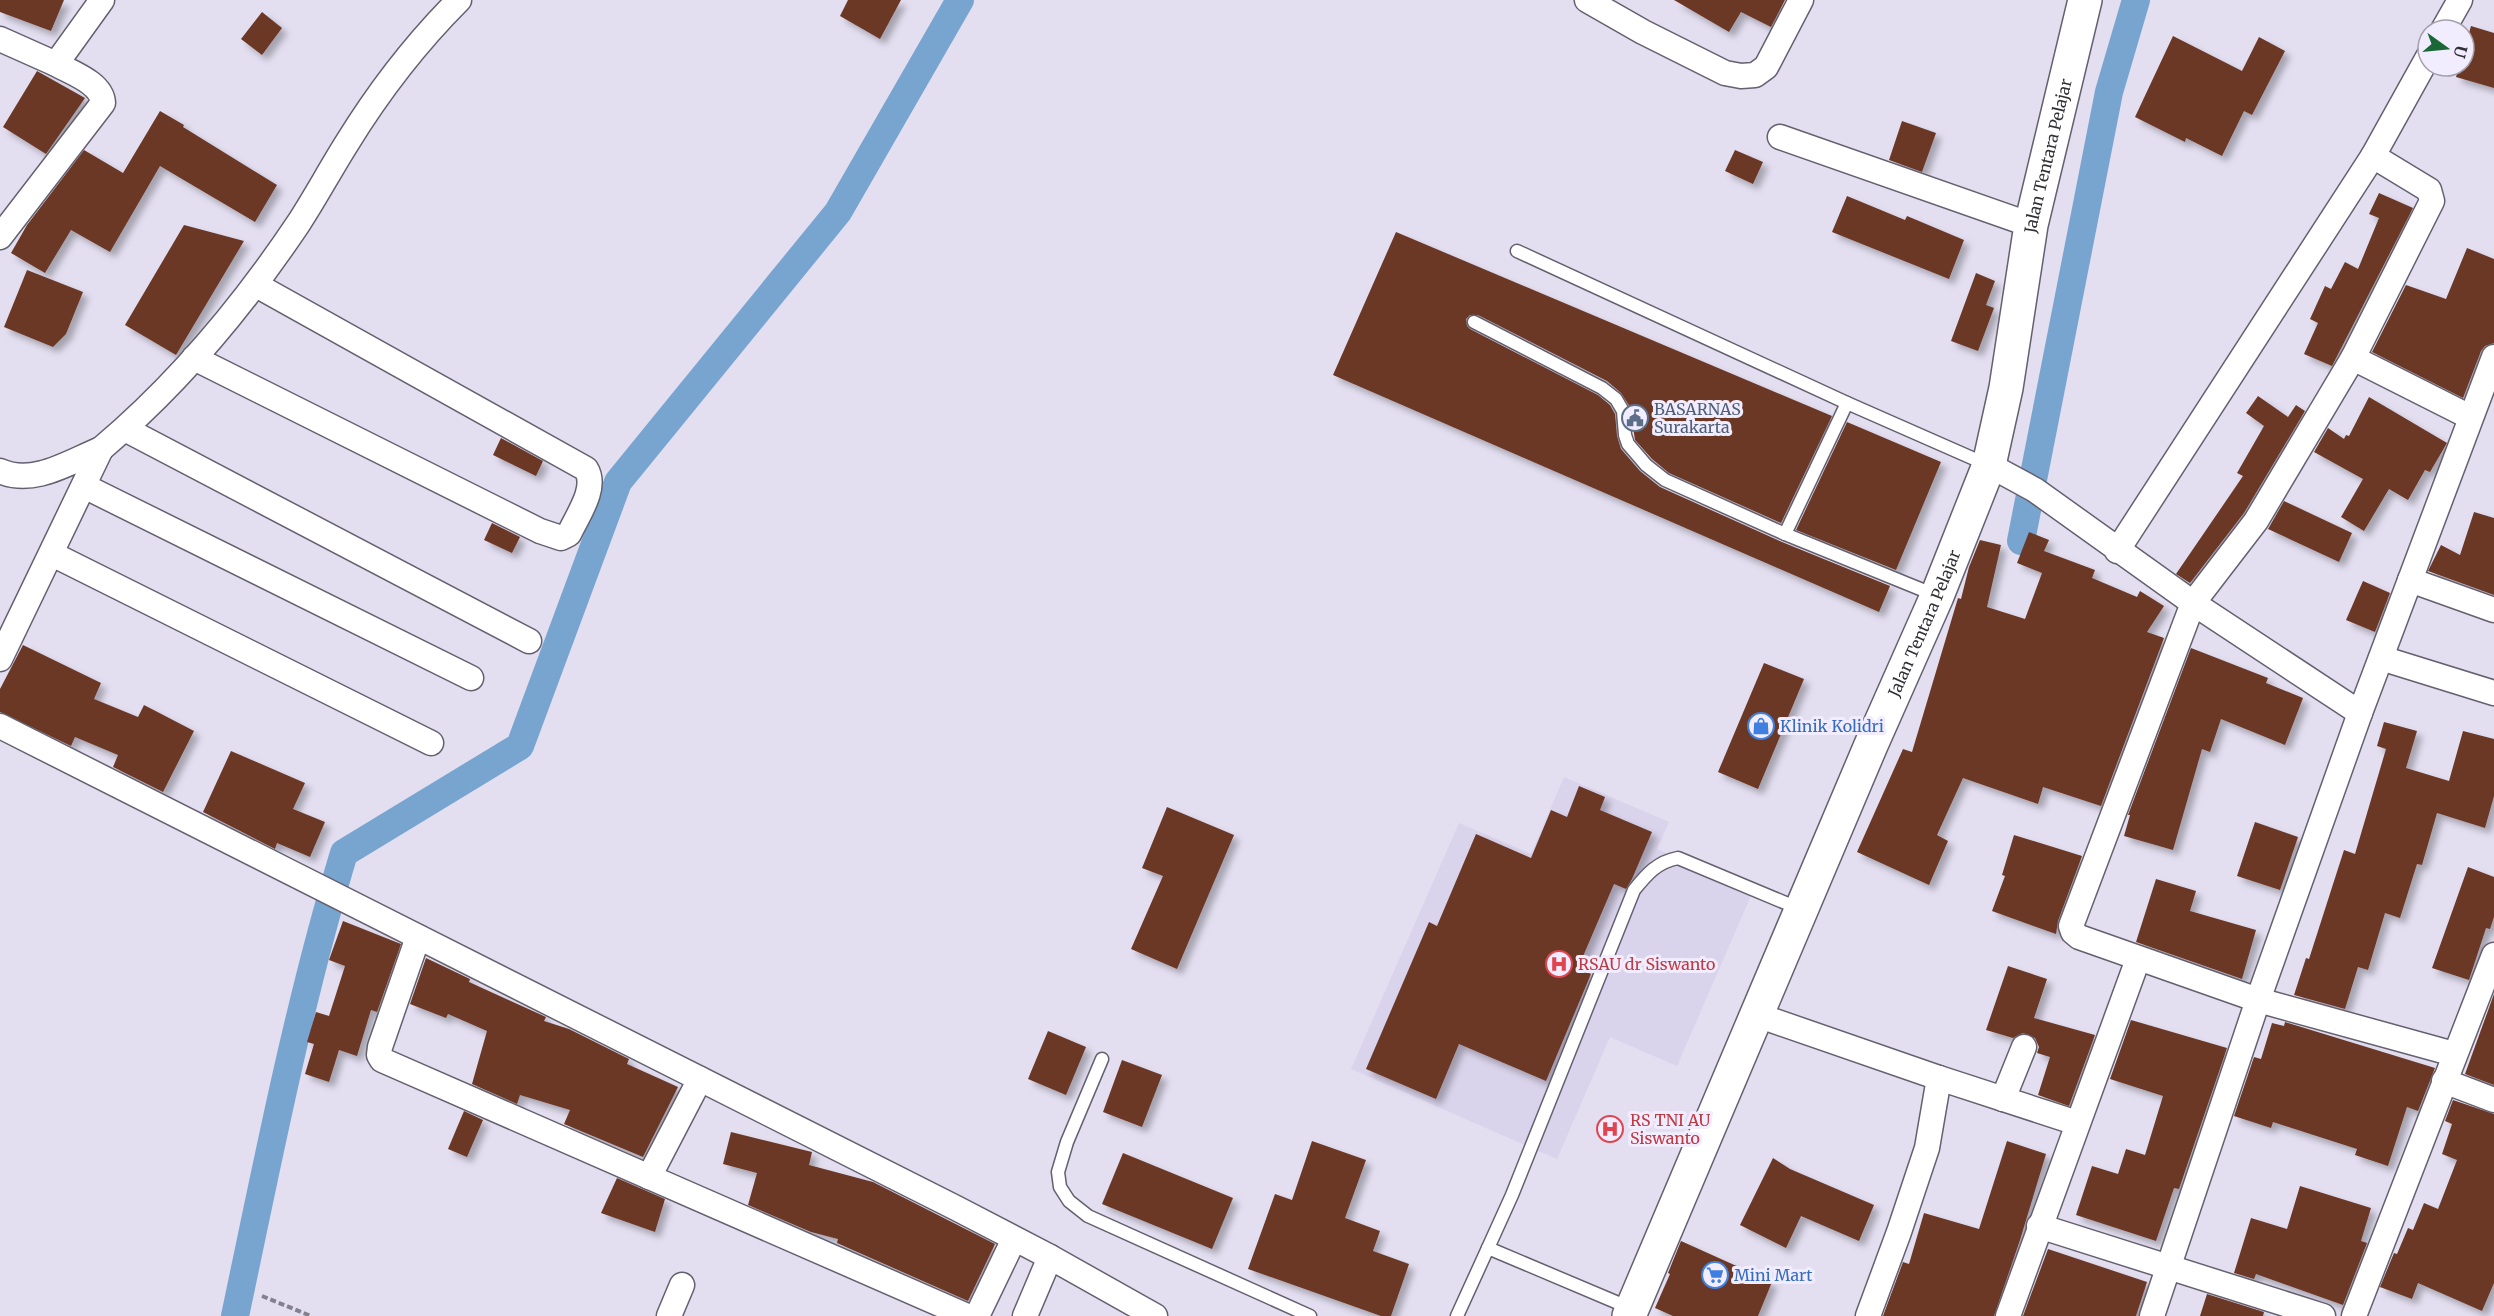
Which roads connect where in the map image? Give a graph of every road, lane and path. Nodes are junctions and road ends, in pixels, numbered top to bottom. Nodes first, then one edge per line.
1 (102, 0) edge
2 (459, 0) edge
3 (1587, 0) edge
4 (1801, 0) edge
5 (2085, 0) edge
6 (2460, 0) edge
7 (2450, 18) edge
8 (0, 39) edge
9 (56, 64) junction
10 (2416, 78) edge
11 (1780, 137) dead end
12 (2373, 156) junction
13 (2031, 225) junction
14 (0, 237) edge
15 (1517, 251) dead end
16 (256, 285) junction
17 (1474, 321) dead end
18 (2494, 357) edge
19 (194, 358) junction
20 (2353, 358) junction
21 (1847, 403) junction
22 (2470, 417) junction
23 (124, 429) junction
24 (101, 449) junction
25 (1989, 465) junction
26 (0, 471) edge
27 (84, 486) junction
28 (1785, 534) junction
29 (2117, 551) junction
30 (52, 554) junction
31 (2410, 580) junction
32 (1937, 596) junction
33 (2193, 603) junction
34 (2494, 610) edge
35 (529, 641) dead end
36 (2381, 658) junction
37 (0, 659) edge
38 (471, 678) dead end
39 (2494, 693) edge
40 (2360, 713) junction
41 (0, 726) edge
42 (431, 743) dead end
43 (1801, 909) junction
44 (418, 936) junction
45 (2494, 955) edge
46 (2138, 959) junction
47 (2489, 980) edge
48 (2258, 1000) junction
49 (1756, 1015) junction
50 (2024, 1047) dead end
51 (2454, 1054) junction
52 (1102, 1059) dead end
53 (1939, 1078) junction
54 (700, 1080) junction
55 (2444, 1081) junction
56 (2003, 1099) junction
57 (2494, 1100) edge
58 (2077, 1123) junction
59 (649, 1177) junction
60 (2039, 1226) junction
61 (1014, 1239) junction
62 (1488, 1248) junction
63 (1050, 1257) junction
64 (2170, 1266) junction
65 (682, 1286) dead end
66 (262, 1296) dead end
67 (1630, 1312) edge
68 (311, 1316) edge
69 (669, 1316) edge
70 (967, 1316) edge
71 (977, 1316) edge
72 (1025, 1316) edge
73 (1155, 1316) edge
74 (1310, 1316) edge
75 (1457, 1316) edge
76 (1868, 1316) edge
77 (2008, 1316) edge
78 (2152, 1316) edge
79 (2323, 1316) edge
80 (2354, 1316) edge

1 - 9 street
2 - 16 street
3 - 4 street
5 - 13 main road, Jalan Tentara Pelajar
6 - 7 street
8 - 9 street
9 - 14 street
10 - 12 street
11 - 13 street
12 - 20 street
12 - 29 street
13 - 25 main road, Jalan Tentara Pelajar
15 - 21 lane
16 - 19 street
16 - 19 street
17 - 28 lane
18 - 22 street
19 - 23 street
20 - 22 street
20 - 33 street
21 - 25 lane
21 - 28 lane
22 - 31 street
23 - 24 street
23 - 35 street
24 - 26 street
24 - 27 street
25 - 29 street
25 - 32 main road, Jalan Tentara Pelajar
27 - 30 street
27 - 38 street
28 - 32 lane
29 - 33 street
30 - 37 street
30 - 42 street
31 - 34 street
31 - 36 street
32 - 43 main road, Jalan Tentara Pelajar
33 - 40 street
33 - 46 street
36 - 39 street
36 - 40 street
40 - 48 street
41 - 44 street
43 - 49 main road, Jalan Tentara Pelajar
43 - 62 lane
44 - 54 street
44 - 59 street
45 - 47 street
46 - 48 street
46 - 58 street
47 - 51 street
48 - 51 street
48 - 64 street
49 - 53 street
49 - 67 main road, Jalan Tentara Pelajar
50 - 56 street
51 - 55 street
52 - 74 lane
53 - 56 street
53 - 76 street
54 - 59 street
54 - 61 street
55 - 57 street
55 - 80 street
56 - 58 street
58 - 60 street
59 - 70 street
60 - 64 street
60 - 77 street
61 - 63 street
61 - 71 street
62 - 67 lane
62 - 75 lane
63 - 72 street
63 - 73 street
64 - 78 street
64 - 79 street
65 - 69 street
66 - 68 path

